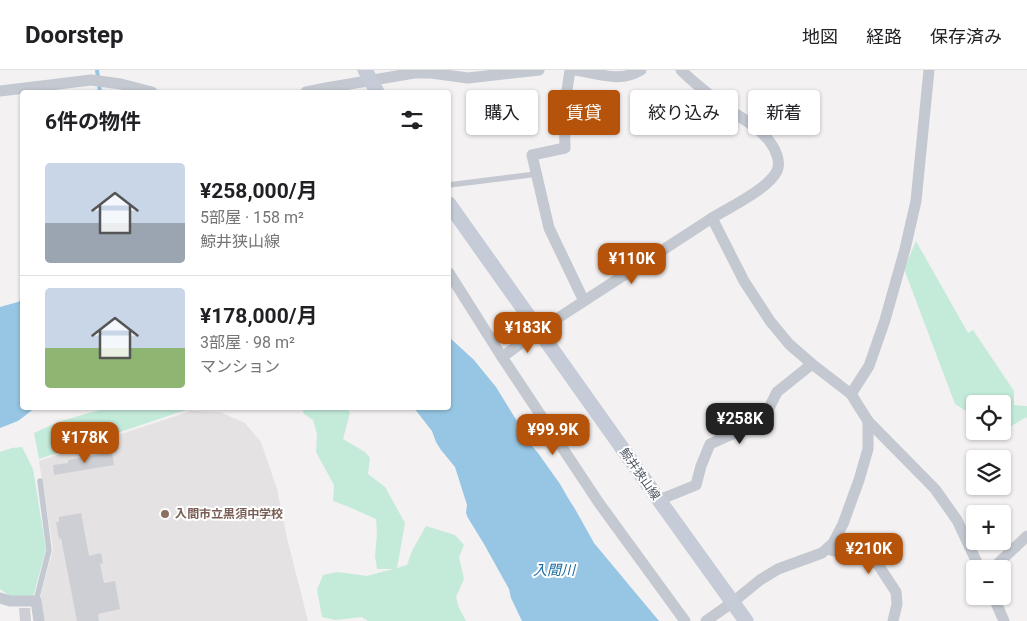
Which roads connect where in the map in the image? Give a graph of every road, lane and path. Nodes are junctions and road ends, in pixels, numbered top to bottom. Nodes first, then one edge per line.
1 (540, 70) edge
2 (570, 70) edge
3 (576, 70) edge
4 (642, 70) edge
5 (681, 70) edge
6 (928, 70) edge
7 (89, 75) edge
8 (371, 81) edge
9 (144, 90) edge
10 (318, 90) edge
11 (0, 91) edge
12 (537, 174) junction
13 (451, 185) edge
14 (451, 207) edge
15 (712, 218) junction
16 (451, 276) edge
17 (584, 301) junction
18 (538, 331) junction
19 (502, 357) junction
20 (812, 364) junction
21 (851, 394) junction
22 (868, 422) junction
23 (40, 481) dead end
24 (659, 500) junction
25 (1027, 536) edge
26 (826, 549) junction
27 (976, 560) edge
28 (1002, 560) edge
29 (0, 598) edge
30 (36, 601) junction
31 (733, 602) junction
32 (997, 605) edge
33 (39, 621) edge
34 (685, 621) edge
35 (706, 621) edge
36 (746, 621) edge
37 (893, 621) edge
38 (1004, 621) edge

1 - 8 street
2 - 12 street
3 - 4 street
5 - 15 street
6 - 21 street
7 - 9 street
7 - 11 street
8 - 10 street
12 - 13 lane
12 - 17 street
14 - 18 main road, 鯨井狭山線
15 - 17 street
15 - 20 street
16 - 19 street
17 - 18 street
18 - 19 street
18 - 24 main road, 鯨井狭山線
19 - 34 street
20 - 21 street
20 - 24 street
21 - 22 street
22 - 26 street
22 - 27 street
23 - 30 lane
24 - 31 main road, 鯨井狭山線
25 - 28 street
26 - 31 street
26 - 37 street
29 - 30 street
30 - 33 street
31 - 35 street
31 - 36 main road, 鯨井狭山線
32 - 38 street

